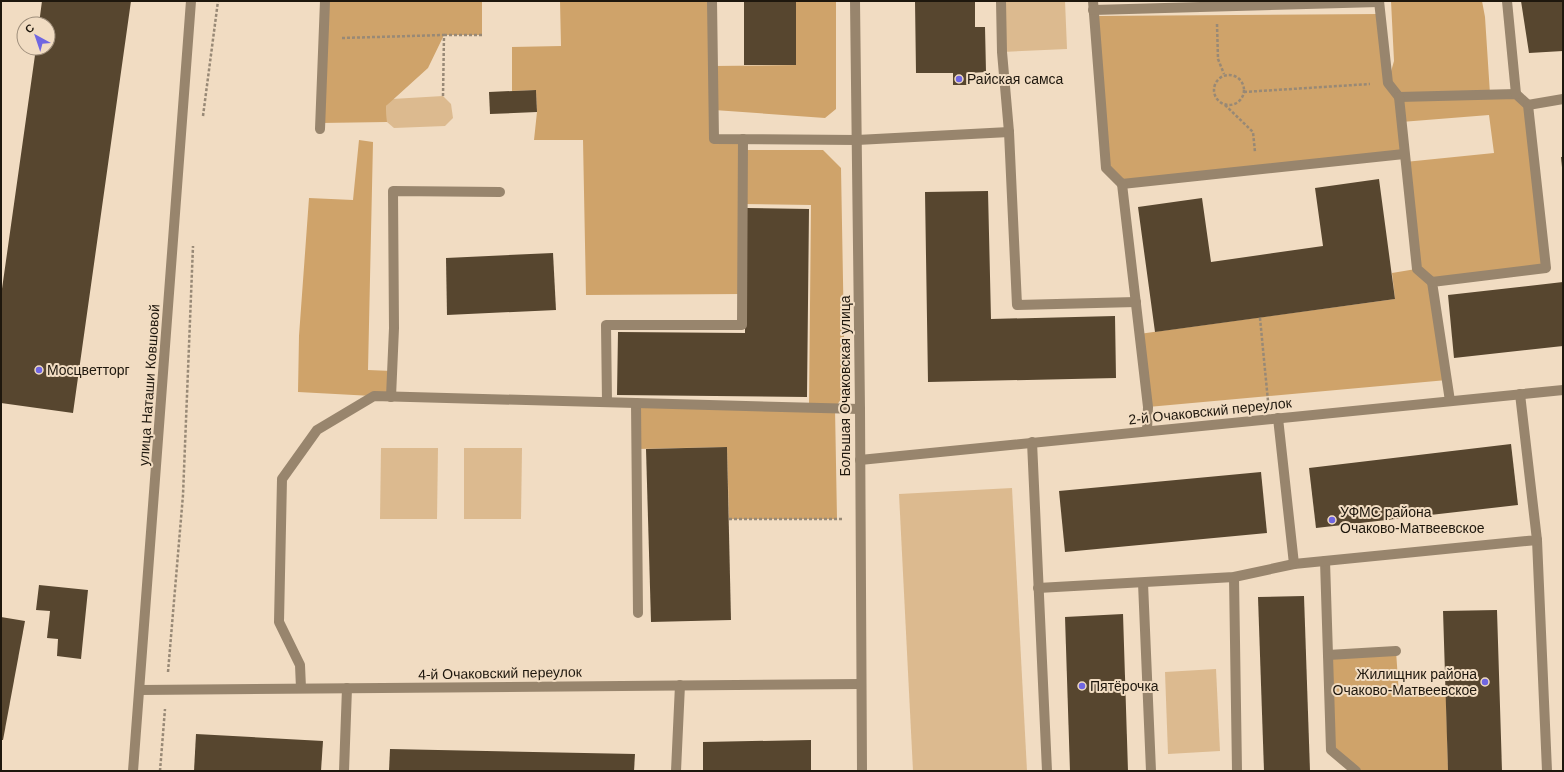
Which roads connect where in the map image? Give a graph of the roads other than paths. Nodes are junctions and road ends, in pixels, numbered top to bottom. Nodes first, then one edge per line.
1 (192, 1) edge
2 (325, 1) edge
3 (712, 1) edge
4 (855, 1) edge
5 (1001, 1) edge
6 (1379, 1) edge
7 (1507, 1) edge
8 (1093, 5) edge
9 (1516, 94) junction
10 (1399, 97) junction
11 (1563, 99) edge
12 (1528, 105) junction
13 (320, 129) dead end
14 (1009, 132) junction
15 (743, 139) junction
16 (857, 140) junction
17 (1404, 154) junction
18 (1122, 184) junction
19 (500, 192) dead end
20 (1432, 282) junction
21 (1136, 302) junction
22 (1563, 390) edge
23 (1520, 394) junction
24 (391, 397) junction
25 (1450, 401) junction
26 (607, 402) junction
27 (636, 403) junction
28 (860, 409) junction
29 (1274, 419) junction
30 (1147, 431) junction
31 (1032, 442) junction
32 (860, 460) junction
33 (1538, 540) junction
34 (1324, 561) junction
35 (1294, 564) junction
36 (1234, 577) junction
37 (1143, 583) junction
38 (1038, 588) junction
39 (638, 613) dead end
40 (1396, 651) dead end
41 (1328, 655) junction
42 (861, 684) junction
43 (680, 685) junction
44 (301, 688) junction
45 (348, 688) junction
46 (140, 690) junction
47 (133, 771) edge
48 (344, 771) edge
49 (676, 771) edge
50 (862, 771) edge
51 (1047, 771) edge
52 (1151, 771) edge
53 (1237, 771) edge
54 (1356, 771) edge
55 (1547, 771) edge

1 - 46 street, улица Наташи Ковшовой
2 - 13 street
3 - 15 street
4 - 16 street, Большая Очаковская улица
5 - 14 street
6 - 8 street
6 - 10 street
7 - 9 street
8 - 18 street
9 - 10 street
9 - 12 street
10 - 17 street
11 - 12 street
12 - 20 street
14 - 16 street
14 - 21 street
15 - 16 street
15 - 26 street
16 - 28 street, Большая Очаковская улица
17 - 18 street
17 - 20 street
18 - 21 street
19 - 24 street
20 - 25 street
21 - 30 street
22 - 23 street, 2-й Очаковский переулок
23 - 25 street, 2-й Очаковский переулок
23 - 33 street
24 - 26 street
24 - 44 street
25 - 29 street, 2-й Очаковский переулок
26 - 27 street
27 - 28 street
27 - 39 street
28 - 32 street, Большая Очаковская улица
29 - 30 street, 2-й Очаковский переулок
29 - 35 street
30 - 31 street, 2-й Очаковский переулок
31 - 32 street, 2-й Очаковский переулок
31 - 38 street
32 - 42 street, Большая Очаковская улица
33 - 34 street
33 - 55 street
34 - 35 street
34 - 41 street
35 - 36 street
36 - 37 street
36 - 53 street
37 - 38 street
37 - 52 street
38 - 51 street
40 - 41 street
41 - 54 street
42 - 43 street, 4-й Очаковский переулок
42 - 50 street, Большая Очаковская улица
43 - 45 street, 4-й Очаковский переулок
43 - 49 street
44 - 45 street, 4-й Очаковский переулок
44 - 46 street, 4-й Очаковский переулок
45 - 48 street
46 - 47 street, улица Наташи Ковшовой

